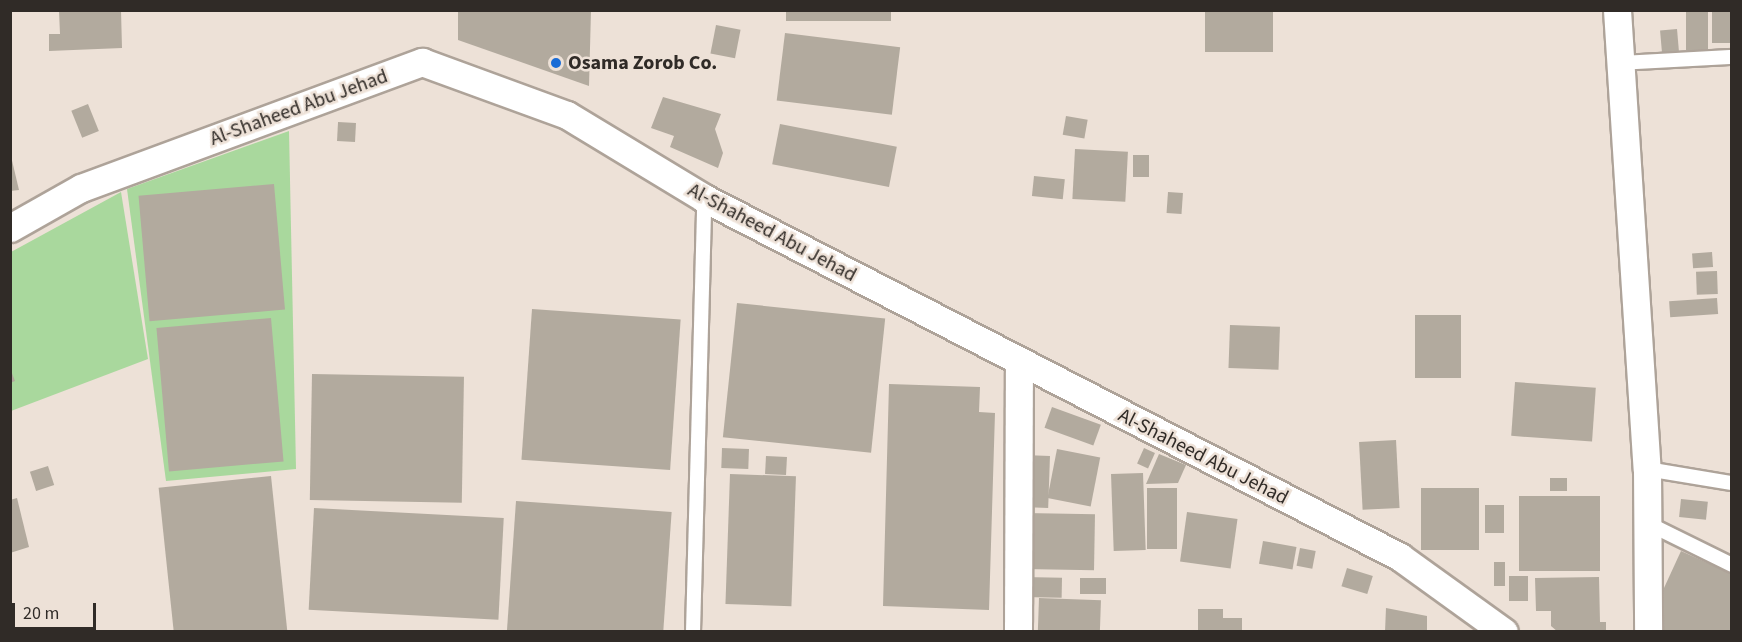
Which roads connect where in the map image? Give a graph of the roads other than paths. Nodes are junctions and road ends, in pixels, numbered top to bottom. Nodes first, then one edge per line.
1 (1617, 10) edge
2 (1731, 57) edge
3 (1620, 63) junction
4 (704, 198) junction
5 (10, 228) edge
6 (1019, 365) junction
7 (1647, 469) junction
8 (1731, 483) edge
9 (1647, 522) junction
10 (1731, 565) edge
11 (693, 632) edge
12 (1018, 632) edge
13 (1504, 632) edge
14 (1647, 632) edge

1 - 3 street
2 - 3 lane
3 - 7 street
4 - 5 street, Al-Shaheed Abu Jehad
4 - 6 street, Al-Shaheed Abu Jehad
4 - 11 lane
6 - 12 street
6 - 13 street, Al-Shaheed Abu Jehad
7 - 8 lane
7 - 9 street
9 - 10 lane
9 - 14 street

